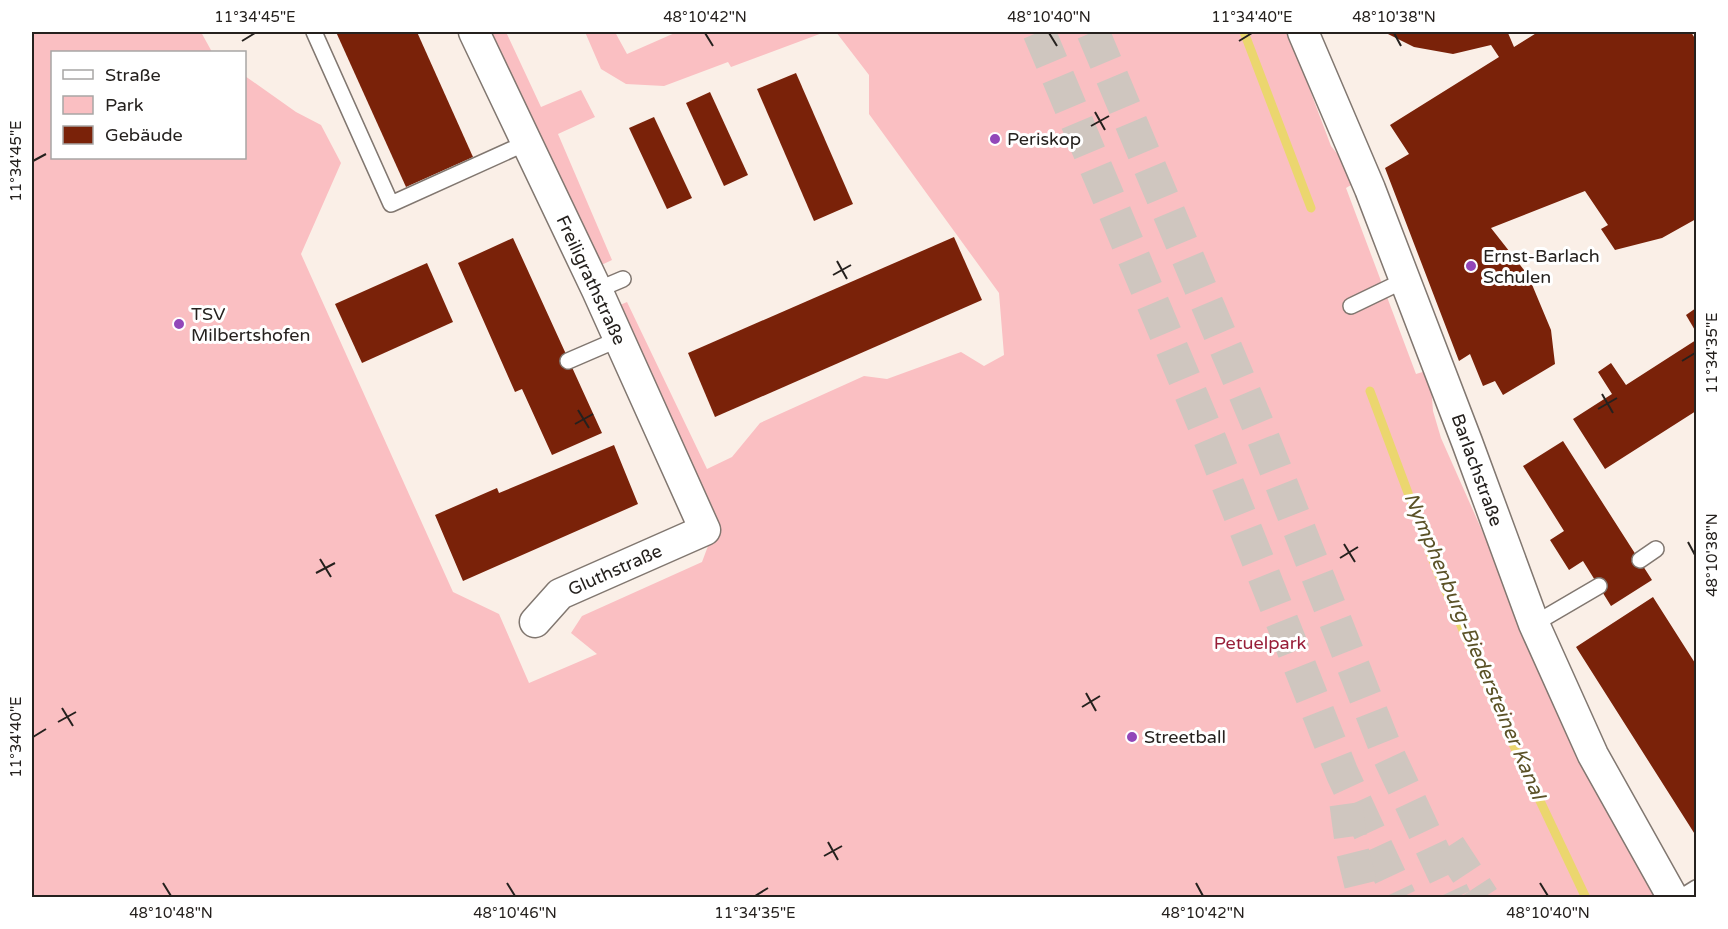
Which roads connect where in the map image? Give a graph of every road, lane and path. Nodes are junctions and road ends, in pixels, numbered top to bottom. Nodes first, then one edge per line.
1 (314, 32) edge
2 (474, 32) edge
3 (1304, 32) edge
4 (526, 143) junction
5 (1405, 280) junction
6 (1351, 306) dead end
7 (619, 339) junction
8 (568, 361) dead end
9 (705, 530) joint
10 (1656, 549) dead end
11 (1640, 560) dead end
12 (1599, 586) dead end
13 (535, 622) dead end
14 (1534, 624) junction
15 (1696, 888) edge
16 (1673, 897) edge
17 (1680, 897) edge

1 - 4 lane
2 - 4 street, Freiligrathstraße
3 - 5 street, Barlachstraße
4 - 7 street, Freiligrathstraße
5 - 6 lane
5 - 14 street, Barlachstraße
7 - 8 lane
7 - 9 street, Freiligrathstraße
9 - 13 street, Gluthstraße
10 - 11 lane
12 - 14 lane
14 - 16 street, Barlachstraße
15 - 17 lane

